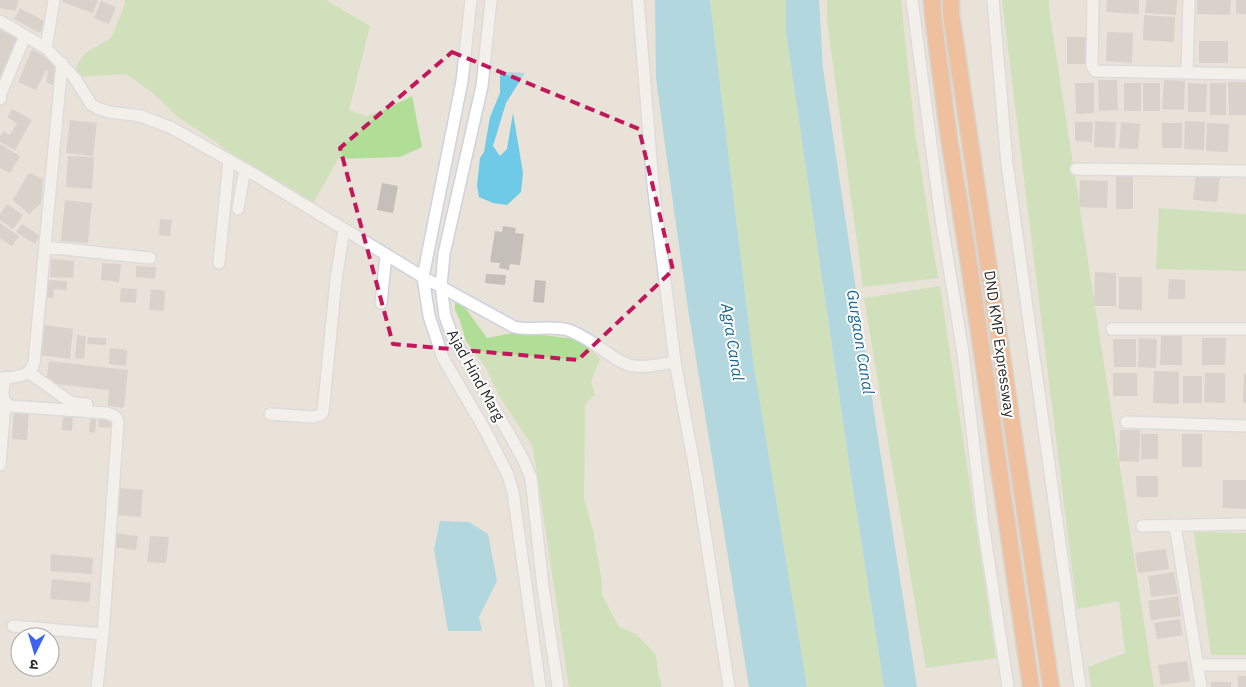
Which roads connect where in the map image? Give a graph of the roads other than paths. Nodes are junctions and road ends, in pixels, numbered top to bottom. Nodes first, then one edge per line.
1 (54, 0) edge
2 (471, 0) edge
3 (491, 0) edge
4 (638, 0) edge
5 (912, 0) edge
6 (932, 0) edge
7 (951, 0) edge
8 (994, 0) edge
9 (1093, 0) edge
10 (1189, 0) edge
11 (0, 21) edge
12 (25, 36) junction
13 (46, 48) junction
14 (62, 63) junction
15 (1187, 73) junction
16 (1246, 74) edge
17 (0, 99) edge
18 (229, 160) junction
19 (245, 169) junction
20 (1076, 169) dead end
21 (1246, 171) edge
22 (238, 209) dead end
23 (344, 229) junction
24 (45, 247) junction
25 (386, 255) junction
26 (150, 258) dead end
27 (218, 263) dead end
28 (423, 277) junction
29 (441, 286) junction
30 (380, 303) dead end
31 (1112, 329) dead end
32 (1246, 329) edge
33 (675, 362) junction
34 (28, 372) junction
35 (2, 378) edge
36 (4, 403) junction
37 (103, 406) dead end
38 (270, 414) dead end
39 (1126, 422) dead end
40 (1246, 426) edge
41 (0, 465) edge
42 (1246, 524) edge
43 (1142, 526) dead end
44 (1175, 526) junction
45 (12, 626) dead end
46 (103, 634) junction
47 (1198, 665) junction
48 (1246, 665) edge
49 (97, 687) edge
50 (540, 687) edge
51 (558, 687) edge
52 (729, 687) edge
53 (1008, 687) edge
54 (1031, 687) edge
55 (1051, 687) edge
56 (1080, 687) edge
57 (1201, 687) edge

1 - 13 street
2 - 28 street
3 - 29 street, Ajad Hind Marg
4 - 33 street
5 - 53 street
6 - 54 highway, DND KMP Expressway
7 - 55 highway, DND KMP Expressway
8 - 56 street
9 - 15 street
10 - 15 street
11 - 12 street
12 - 13 street
12 - 17 street
13 - 14 street
14 - 18 street
14 - 24 street
15 - 16 street
18 - 19 street
18 - 27 street
19 - 22 street
19 - 23 street
20 - 21 street
23 - 25 street
23 - 38 street
24 - 26 street
24 - 34 street
25 - 28 street
25 - 30 street
28 - 29 street
28 - 50 street
29 - 33 street
29 - 51 street, Ajad Hind Marg
31 - 32 street
33 - 52 street
34 - 35 street
34 - 37 street
35 - 36 street
36 - 41 street
36 - 46 street
39 - 40 street
42 - 44 street
43 - 44 street
44 - 47 street
45 - 46 street
46 - 49 street
47 - 48 street
47 - 57 street

